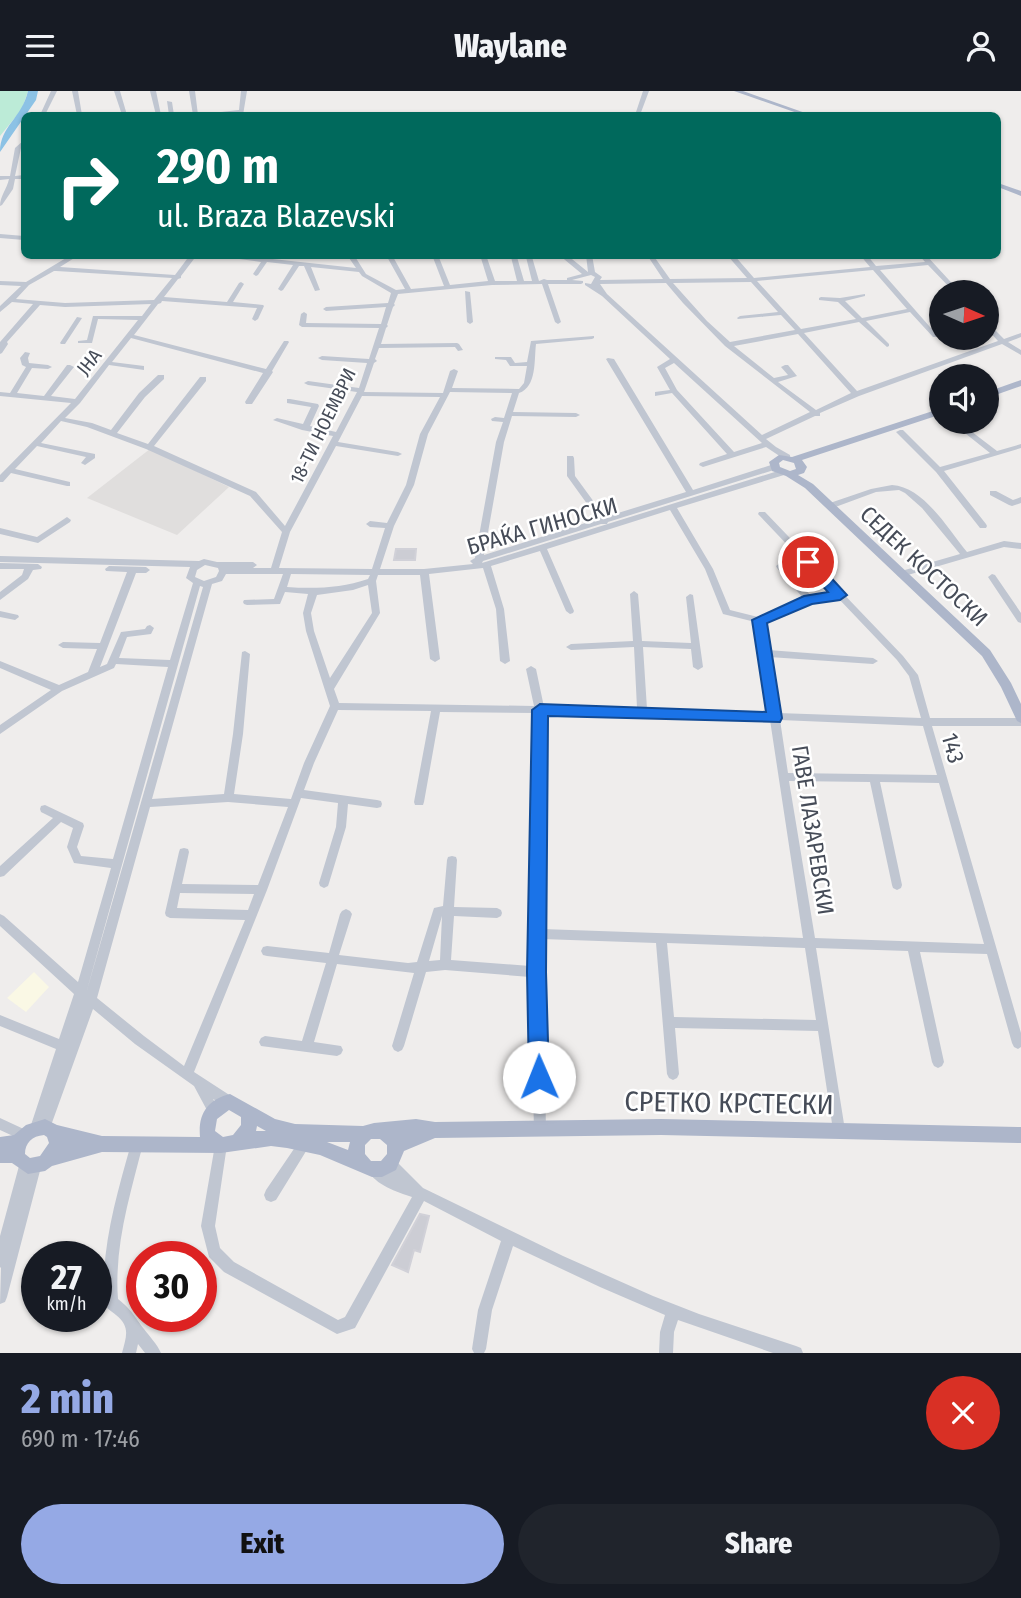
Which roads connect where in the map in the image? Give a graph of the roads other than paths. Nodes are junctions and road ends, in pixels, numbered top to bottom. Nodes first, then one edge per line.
1 (54, 91) edge
2 (75, 91) edge
3 (117, 91) edge
4 (153, 91) edge
5 (192, 91) edge
6 (244, 91) edge
7 (646, 91) edge
8 (737, 91) edge
9 (169, 102) dead end
10 (44, 112) edge
11 (79, 112) edge
12 (124, 112) edge
13 (158, 112) edge
14 (171, 112) edge
15 (196, 112) edge
16 (241, 112) edge
17 (638, 112) edge
18 (799, 112) edge
19 (21, 144) edge
20 (12, 177) junction
21 (21, 177) edge
22 (2, 178) edge
23 (1001, 186) edge
24 (1018, 193) edge
25 (0, 204) edge
26 (0, 236) edge
27 (21, 238) edge
28 (70, 259) edge
29 (191, 259) edge
30 (255, 259) edge
31 (352, 259) edge
32 (391, 259) edge
33 (437, 259) edge
34 (484, 259) edge
35 (514, 259) edge
36 (530, 259) edge
37 (566, 259) edge
38 (589, 259) edge
39 (653, 259) edge
40 (733, 259) edge
41 (866, 259) edge
42 (926, 259) edge
43 (265, 260) junction
44 (930, 263) junction
45 (297, 264) junction
46 (307, 265) junction
47 (874, 268) junction
48 (56, 269) junction
49 (359, 270) junction
50 (256, 274) dead end
51 (179, 277) junction
52 (587, 278) junction
53 (750, 280) junction
54 (946, 280) edge
55 (544, 281) junction
56 (521, 282) junction
57 (536, 282) junction
58 (667, 282) junction
59 (0, 283) edge
60 (492, 283) junction
61 (27, 284) junction
62 (241, 284) dead end
63 (447, 286) junction
64 (467, 288) junction
65 (281, 289) dead end
66 (317, 290) dead end
67 (409, 290) junction
68 (396, 292) junction
69 (863, 295) dead end
70 (821, 299) dead end
71 (10, 300) junction
72 (160, 300) junction
73 (840, 300) junction
74 (37, 304) junction
75 (229, 304) junction
76 (249, 305) junction
77 (392, 305) junction
78 (326, 309) dead end
79 (0, 310) edge
80 (913, 310) junction
81 (782, 313) junction
82 (304, 314) dead end
83 (240, 316) dead end
84 (79, 318) dead end
85 (145, 318) junction
86 (740, 318) dead end
87 (255, 319) dead end
88 (470, 321) dead end
89 (558, 321) dead end
90 (860, 321) junction
91 (385, 326) junction
92 (93, 328) junction
93 (929, 328) edge
94 (73, 329) junction
95 (799, 333) junction
96 (1021, 335) edge
97 (130, 336) junction
98 (592, 337) dead end
99 (999, 338) edge
100 (2, 341) edge
101 (80, 342) dead end
102 (286, 342) dead end
103 (1003, 342) junction
104 (63, 343) dead end
105 (727, 345) junction
106 (887, 345) dead end
107 (379, 346) junction
108 (460, 350) dead end
109 (0, 352) edge
110 (27, 353) dead end
111 (1021, 353) edge
112 (323, 358) dead end
113 (497, 358) dead end
114 (610, 359) dead end
115 (674, 360) junction
116 (373, 361) junction
117 (108, 363) junction
118 (531, 364) junction
119 (30, 366) junction
120 (785, 366) dead end
121 (48, 367) dead end
122 (70, 367) dead end
123 (141, 367) dead end
124 (454, 371) dead end
125 (269, 372) junction
126 (161, 377) dead end
127 (203, 379) dead end
128 (772, 381) junction
129 (308, 383) dead end
130 (1021, 383) edge
131 (516, 391) junction
132 (674, 391) junction
133 (999, 391) edge
134 (1021, 391) edge
135 (361, 392) junction
136 (446, 393) junction
137 (0, 394) edge
138 (12, 394) junction
139 (658, 394) dead end
140 (856, 394) junction
141 (47, 397) junction
142 (999, 398) edge
143 (78, 401) junction
144 (290, 401) dead end
145 (249, 402) dead end
146 (817, 414) junction
147 (576, 415) dead end
148 (929, 415) edge
149 (508, 417) junction
150 (61, 419) junction
151 (495, 419) dead end
152 (276, 420) dead end
153 (929, 422) edge
154 (305, 428) junction
155 (900, 432) junction
156 (113, 433) junction
157 (970, 434) edge
158 (761, 438) junction
159 (336, 440) junction
160 (37, 444) junction
161 (1021, 446) edge
162 (149, 447) junction
163 (995, 453) junction
164 (398, 454) dead end
165 (732, 455) junction
166 (570, 459) dead end
167 (785, 462) junction
168 (85, 463) dead end
169 (703, 465) dead end
170 (939, 470) junction
171 (5, 475) edge
172 (67, 484) dead end
173 (993, 493) dead end
174 (691, 494) junction
175 (1021, 500) edge
176 (830, 506) junction
177 (672, 507) junction
178 (762, 514) dead end
179 (67, 520) dead end
180 (604, 522) junction
181 (370, 524) dead end
182 (390, 526) junction
183 (982, 526) dead end
184 (0, 531) edge
185 (286, 532) junction
186 (1021, 546) edge
187 (543, 549) junction
188 (965, 555) junction
189 (0, 559) edge
190 (199, 564) junction
191 (481, 564) junction
192 (0, 566) edge
193 (780, 566) dead end
194 (30, 567) junction
195 (221, 568) junction
196 (275, 568) junction
197 (132, 569) junction
198 (191, 570) junction
199 (288, 571) junction
200 (424, 572) junction
201 (375, 573) junction
202 (901, 574) junction
203 (992, 577) dead end
204 (203, 583) junction
205 (282, 589) junction
206 (313, 592) junction
207 (634, 594) dead end
208 (840, 595) junction
209 (0, 597) edge
210 (691, 597) dead end
211 (810, 600) junction
212 (247, 602) dead end
213 (570, 611) dead end
214 (0, 614) edge
215 (15, 617) dead end
216 (759, 620) junction
217 (1021, 620) edge
218 (150, 628) dead end
219 (638, 644) junction
220 (63, 645) dead end
221 (102, 646) junction
222 (696, 646) junction
223 (571, 647) dead end
224 (764, 653) junction
225 (245, 654) dead end
226 (435, 659) dead end
227 (113, 661) junction
228 (505, 661) dead end
229 (873, 661) dead end
230 (0, 664) edge
231 (174, 664) junction
232 (698, 667) dead end
233 (531, 669) dead end
234 (92, 675) junction
235 (330, 687) junction
236 (59, 689) junction
237 (335, 706) junction
238 (436, 709) junction
239 (540, 710) junction
240 (642, 712) junction
241 (775, 718) junction
242 (1021, 720) edge
243 (926, 722) junction
244 (0, 730) edge
245 (784, 777) junction
246 (874, 778) junction
247 (942, 779) junction
248 (228, 798) junction
249 (295, 798) junction
250 (343, 799) junction
251 (419, 802) dead end
252 (146, 803) junction
253 (377, 804) dead end
254 (46, 809) dead end
255 (59, 817) junction
256 (184, 852) dead end
257 (452, 860) dead end
258 (117, 864) junction
259 (0, 873) edge
260 (324, 883) dead end
261 (897, 885) dead end
262 (175, 888) junction
263 (262, 890) junction
264 (448, 912) junction
265 (497, 913) dead end
266 (346, 914) dead end
267 (252, 915) junction
268 (0, 919) edge
269 (539, 933) junction
270 (661, 939) junction
271 (809, 941) junction
272 (913, 946) junction
273 (991, 949) junction
274 (267, 951) dead end
275 (333, 958) junction
276 (445, 965) junction
277 (419, 968) junction
278 (536, 972) junction
279 (85, 998) junction
280 (0, 1020) edge
281 (668, 1022) junction
282 (823, 1026) junction
283 (265, 1042) dead end
284 (1018, 1043) dead end
285 (63, 1045) junction
286 (398, 1046) dead end
287 (306, 1047) junction
288 (337, 1050) dead end
289 (938, 1062) dead end
290 (187, 1074) junction
291 (673, 1074) dead end
292 (199, 1084) junction
293 (230, 1102) junction
294 (249, 1112) junction
295 (210, 1117) junction
296 (0, 1124) edge
297 (540, 1129) junction
298 (435, 1130) junction
299 (839, 1130) junction
300 (383, 1131) junction
301 (366, 1134) junction
302 (1021, 1135) edge
303 (102, 1144) junction
304 (137, 1144) junction
305 (181, 1144) junction
306 (304, 1144) junction
307 (0, 1145) edge
308 (227, 1145) junction
309 (396, 1146) junction
310 (30, 1147) edge
311 (389, 1164) junction
312 (368, 1168) junction
313 (421, 1193) junction
314 (271, 1195) dead end
315 (509, 1238) junction
316 (1, 1255) edge
317 (0, 1297) edge
318 (673, 1312) junction
319 (126, 1314) edge
320 (134, 1332) edge
321 (137, 1332) edge
322 (479, 1349) dead end
323 (129, 1353) edge
324 (154, 1353) edge
325 (666, 1353) edge
326 (796, 1353) edge

1 - 10 street
2 - 11 street
3 - 12 street
4 - 13 street
5 - 15 street
6 - 16 street
7 - 17 street
8 - 18 main road
9 - 14 street
19 - 20 street
20 - 21 street
20 - 22 street
20 - 25 street
23 - 24 main road
26 - 27 street
28 - 48 street
29 - 51 street, ЈНА
30 - 43 street
31 - 49 street
32 - 67 street
33 - 63 street
34 - 60 street
35 - 56 street
36 - 57 street
37 - 52 street
38 - 52 street
39 - 58 street
40 - 53 street
41 - 47 street
42 - 44 street
43 - 45 street
43 - 50 street
44 - 47 street
44 - 54 street
45 - 46 street
45 - 65 street
46 - 49 street
46 - 66 street
47 - 53 street
47 - 80 street
48 - 51 street
48 - 61 street
49 - 68 street
51 - 72 street, ЈНА
52 - 55 street
52 - 58 street
52 - 115 street
53 - 58 street
53 - 81 street
55 - 57 street
55 - 89 street
56 - 57 street
56 - 60 street
58 - 105 street
59 - 61 street
60 - 64 street
61 - 71 street
62 - 75 street
63 - 64 street
63 - 67 street
64 - 88 street
67 - 68 street
68 - 77 street, 18-ТИ НОЕМВРИ
69 - 73 street
70 - 73 street
71 - 74 street
71 - 79 street
72 - 74 street
72 - 75 street
72 - 85 street, ЈНА
73 - 90 street
74 - 100 street
75 - 76 street
76 - 83 street
76 - 87 street
77 - 78 street
77 - 91 street, 18-ТИ НОЕМВРИ
80 - 90 street
80 - 93 street
81 - 86 street
81 - 95 street
82 - 91 street
84 - 94 street
85 - 92 street
85 - 97 street, ЈНА
90 - 95 street
90 - 106 street
91 - 107 street, 18-ТИ НОЕМВРИ
92 - 94 street
92 - 101 street
94 - 104 street
95 - 105 street
95 - 140 street
96 - 103 street
97 - 117 street, ЈНА
97 - 125 street
98 - 118 street
99 - 103 street
100 - 109 street
102 - 125 street
103 - 111 street
103 - 140 street
105 - 128 street
107 - 108 street
107 - 116 street, 18-ТИ НОЕМВРИ
110 - 119 street
112 - 116 street
113 - 118 street
114 - 174 street
115 - 132 street
115 - 158 street
116 - 135 street, 18-ТИ НОЕМВРИ
117 - 123 street
117 - 143 street, ЈНА
118 - 131 street
119 - 121 street
119 - 138 street
120 - 128 street
122 - 141 street
124 - 136 street
125 - 145 street
126 - 156 street
127 - 162 street
128 - 146 street
129 - 135 street
130 - 133 main road
131 - 136 street
131 - 149 street
132 - 139 street
132 - 165 street
134 - 142 main road
135 - 136 street
135 - 159 street, 18-ТИ НОЕМВРИ
136 - 182 street
137 - 138 street
138 - 141 street
140 - 146 street
141 - 143 street
143 - 150 street, ЈНА
144 - 154 street
146 - 158 street
147 - 149 street
148 - 167 main road, БРАЌА ГИНОСКИ
149 - 151 street
149 - 191 street
150 - 156 street
150 - 160 street, ЈНА
152 - 154 street
153 - 155 main road, БРАЌА ГИНОСКИ
154 - 159 street
155 - 167 main road, БРАЌА ГИНОСКИ
155 - 170 street
156 - 162 street
157 - 163 street
158 - 167 street
159 - 164 street
159 - 185 street, 18-ТИ НОЕМВРИ
160 - 168 street
160 - 171 street, ЈНА
161 - 163 street
162 - 185 street
163 - 170 street
165 - 167 street
165 - 169 street
166 - 180 street
167 - 174 street, БРАЌА ГИНОСКИ
167 - 176 main road, СЕДЕК КОСТОСКИ
167 - 177 street, БРАЌА ГИНОСКИ
170 - 183 street
171 - 172 street
173 - 175 street
174 - 180 street, БРАЌА ГИНОСКИ
176 - 188 street
176 - 202 main road, СЕДЕК КОСТОСКИ
177 - 187 street, БРАЌА ГИНОСКИ
177 - 216 street
178 - 208 street, 143
179 - 184 street
180 - 191 street, БРАЌА ГИНОСКИ
181 - 182 street
182 - 201 street
185 - 196 street, 18-ТИ НОЕМВРИ
186 - 188 street
187 - 191 street, БРАЌА ГИНОСКИ
187 - 213 street
188 - 202 street
189 - 190 street, БРАЌА ГИНОСКИ
190 - 195 street, БРАЌА ГИНОСКИ
190 - 198 street
191 - 200 street, БРАЌА ГИНОСКИ
191 - 201 street, БРАЌА ГИНОСКИ
191 - 228 street
192 - 194 street
193 - 211 street
194 - 197 street
194 - 209 street
195 - 196 street, БРАЌА ГИНОСКИ
195 - 204 street
196 - 199 street, БРАЌА ГИНОСКИ
196 - 201 street, БРАЌА ГИНОСКИ
197 - 198 street
197 - 221 street
198 - 204 street
199 - 201 street, БРАЌА ГИНОСКИ
199 - 205 street
200 - 201 street, БРАЌА ГИНОСКИ
200 - 226 street
201 - 206 street
201 - 235 street
202 - 242 main road, СЕДЕК КОСТОСКИ
203 - 217 street
204 - 231 street
204 - 252 street
205 - 206 street
205 - 212 street
206 - 235 street
207 - 219 street
208 - 211 street
208 - 243 street, 143
210 - 222 street
211 - 216 street
214 - 215 street
216 - 224 street, ГАВЕ ЛАЗАРЕВСКИ
218 - 227 street
219 - 222 street
219 - 223 street
219 - 240 street
220 - 221 street
221 - 234 street
222 - 232 street
224 - 229 street
224 - 241 street, ГАВЕ ЛАЗАРЕВСКИ
225 - 248 street
227 - 231 street
227 - 234 street
230 - 236 street
231 - 258 street
233 - 239 street
234 - 236 street
235 - 237 street
236 - 244 street
237 - 238 street
237 - 249 street
238 - 239 street
238 - 251 street
239 - 240 street
239 - 269 street
240 - 241 street
241 - 243 street
241 - 245 street, ГАВЕ ЛАЗАРЕВСКИ
242 - 243 street
243 - 247 street, 143
245 - 246 street
245 - 271 street, ГАВЕ ЛАЗАРЕВСКИ
246 - 247 street
246 - 261 street
247 - 273 street, 143
248 - 249 street
248 - 252 street
249 - 250 street
249 - 263 street
250 - 253 street
250 - 260 street
252 - 279 street
254 - 255 street
255 - 258 street
255 - 259 street
256 - 262 street
257 - 264 street
258 - 279 street
262 - 263 street
262 - 267 street
263 - 267 street
264 - 265 street
264 - 276 street
264 - 277 street
266 - 275 street
267 - 290 street
268 - 279 street
269 - 270 street
269 - 278 street
270 - 271 street
270 - 281 street
271 - 272 street
271 - 282 street, ГАВЕ ЛАЗАРЕВСКИ
272 - 273 street
272 - 289 street
273 - 284 street, 143
274 - 275 street
275 - 277 street
275 - 287 street
276 - 277 street
276 - 278 street
277 - 286 street
278 - 297 street
279 - 285 street
279 - 290 street
279 - 310 street
280 - 285 street
281 - 282 street
281 - 291 street
282 - 299 street, ГАВЕ ЛАЗАРЕВСКИ
283 - 287 street
285 - 310 street
287 - 288 street
290 - 292 street
292 - 293 street
292 - 295 street
293 - 294 main road
293 - 295 main road
294 - 301 main road
294 - 308 main road
295 - 305 main road
295 - 308 main road
296 - 310 street
297 - 298 main road, СРЕТКО КРСТЕСКИ
297 - 299 main road, СРЕТКО КРСТЕСКИ
298 - 300 main road, СРЕТКО КРСТЕСКИ
298 - 309 main road
299 - 302 main road, СРЕТКО КРСТЕСКИ
300 - 301 main road
300 - 309 main road
301 - 312 main road
303 - 304 main road
303 - 310 main road
303 - 310 main road
304 - 305 main road
304 - 319 street
305 - 308 main road
306 - 308 main road
306 - 312 main road
306 - 314 street
307 - 310 main road
308 - 313 street
309 - 311 main road
310 - 316 street
310 - 317 street
311 - 312 main road
311 - 313 street
312 - 313 street
313 - 315 street
315 - 318 street
315 - 322 street
318 - 325 street
318 - 326 street
320 - 323 street
321 - 324 street

